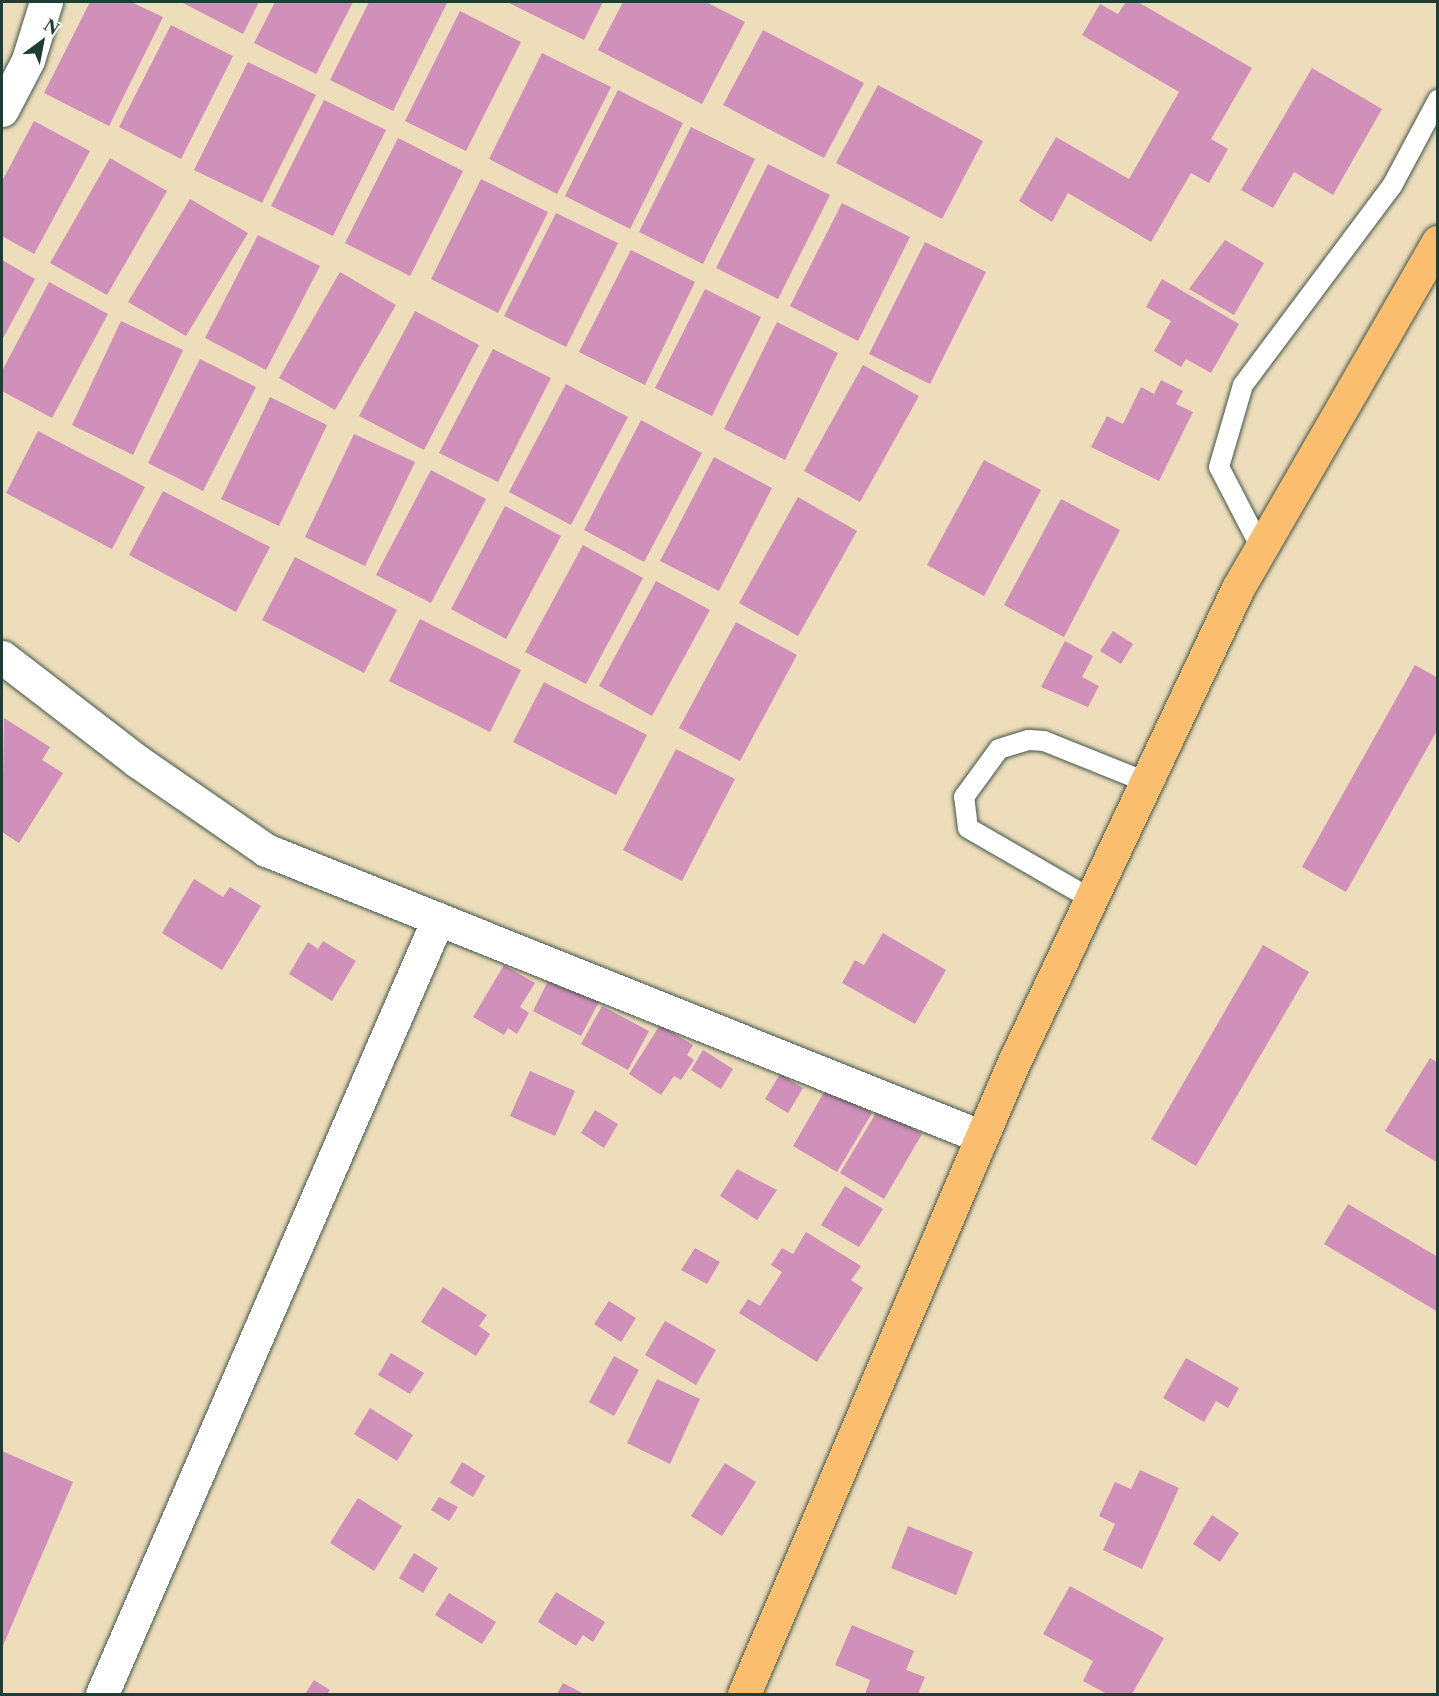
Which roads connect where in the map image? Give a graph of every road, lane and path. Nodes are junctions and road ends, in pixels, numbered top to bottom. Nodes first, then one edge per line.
1 (46, 2) edge
2 (1437, 100) edge
3 (2, 110) edge
4 (1437, 242) edge
5 (1261, 548) junction
6 (2, 657) edge
7 (1146, 782) junction
8 (1091, 899) junction
9 (438, 919) junction
10 (982, 1137) junction
11 (102, 1695) edge
12 (744, 1695) edge

1 - 3 street
2 - 5 lane
4 - 5 highway
5 - 7 highway
6 - 9 street
7 - 8 highway
7 - 8 lane
8 - 10 highway
9 - 10 street
9 - 11 street
10 - 12 highway

